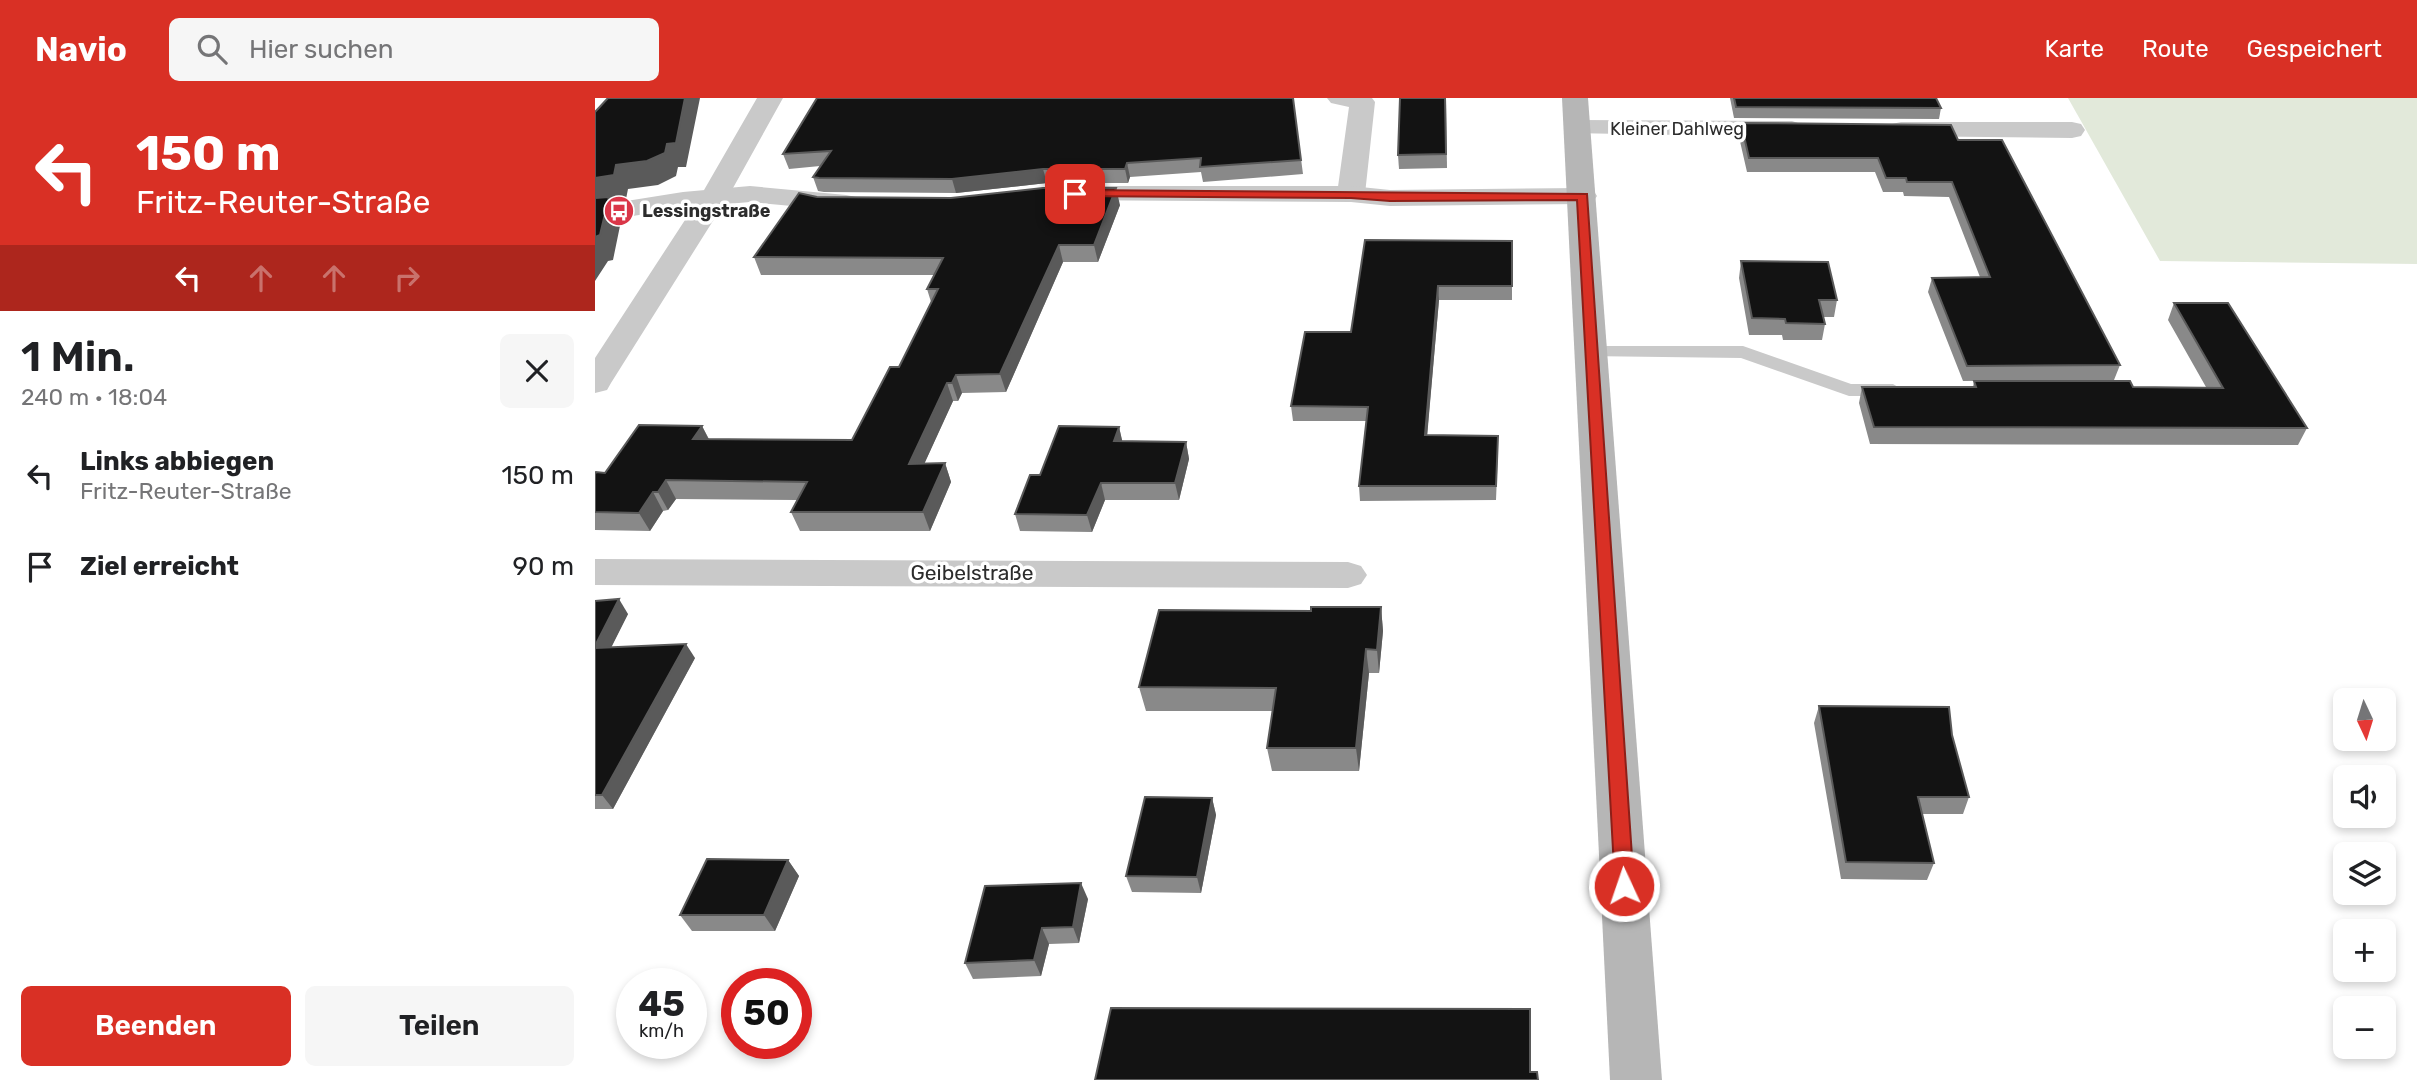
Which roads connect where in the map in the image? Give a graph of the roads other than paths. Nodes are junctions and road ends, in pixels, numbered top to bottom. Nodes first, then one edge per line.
1 (770, 98) edge
2 (1341, 98) edge
3 (1575, 98) edge
4 (1577, 128) junction
5 (1811, 129) edge
6 (1879, 130) edge
7 (2072, 130) dead end
8 (1351, 194) junction
9 (1034, 195) edge
10 (1583, 196) junction
11 (714, 197) junction
12 (877, 203) edge
13 (595, 214) edge
14 (1592, 352) junction
15 (595, 383) edge
16 (1918, 390) edge
17 (595, 572) edge
18 (1348, 575) dead end
19 (1636, 1080) edge

1 - 11 street
2 - 8 street
3 - 4 main road
4 - 5 street, Kleiner Dahlweg
4 - 10 main road
6 - 7 street
8 - 9 street
8 - 10 street
10 - 14 main road
11 - 12 street
11 - 13 street
11 - 15 street
14 - 16 lane
14 - 19 main road
17 - 18 street, Geibelstraße

